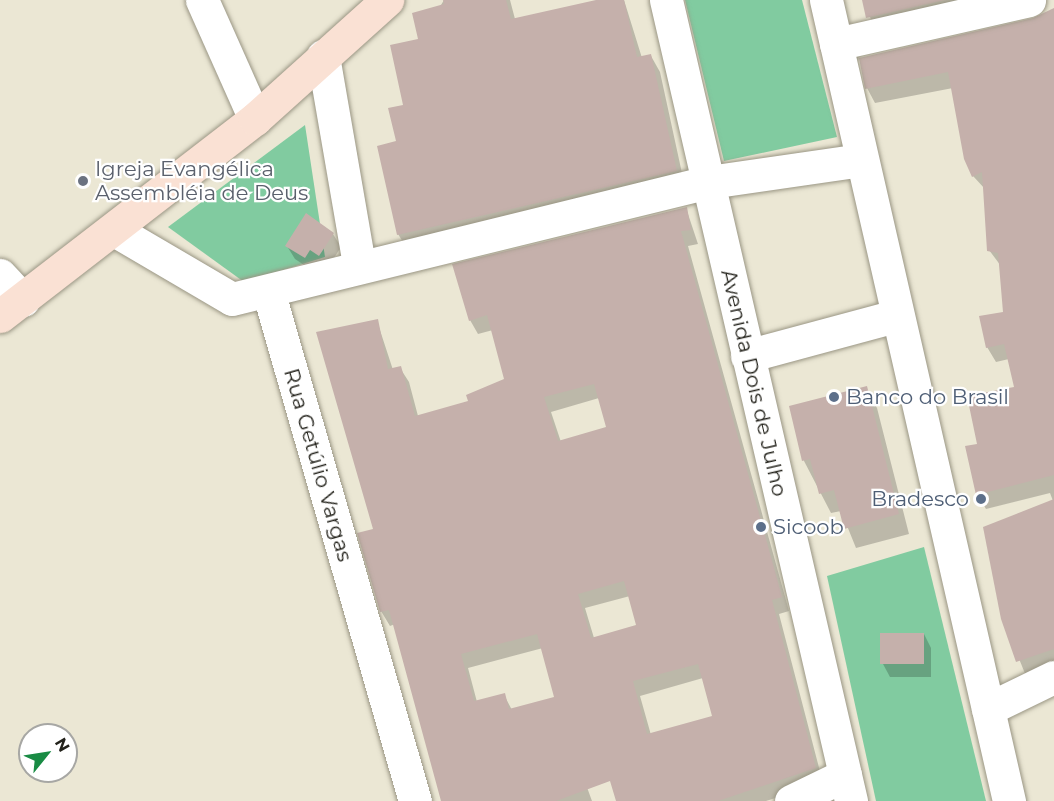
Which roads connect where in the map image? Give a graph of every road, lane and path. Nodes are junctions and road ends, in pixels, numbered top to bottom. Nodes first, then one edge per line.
1 (202, 0) edge
2 (387, 0) edge
3 (666, 0) edge
4 (826, 0) edge
5 (1029, 0) edge
6 (836, 44) junction
7 (322, 56) junction
8 (255, 119) junction
9 (861, 160) junction
10 (709, 182) junction
11 (116, 231) junction
12 (359, 265) junction
13 (0, 275) edge
14 (269, 294) junction
15 (12, 308) edge
16 (895, 316) junction
17 (747, 356) junction
18 (1054, 677) edge
19 (988, 709) junction
20 (848, 788) edge
21 (415, 801) edge
22 (791, 801) edge
23 (1009, 801) edge

1 - 8 street
2 - 7 main road
3 - 10 street, Avenida Dois de Julho
4 - 6 street
5 - 6 street
6 - 9 street
7 - 8 main road
7 - 12 street
8 - 11 main road
9 - 10 street
9 - 16 street
10 - 12 street
10 - 17 street, Avenida Dois de Julho
11 - 14 street
11 - 15 main road
12 - 14 street
13 - 15 street
14 - 21 street, Rua Getúlio Vargas
16 - 17 street
16 - 19 street
17 - 20 street, Avenida Dois de Julho
18 - 19 street
19 - 23 street
20 - 22 street

